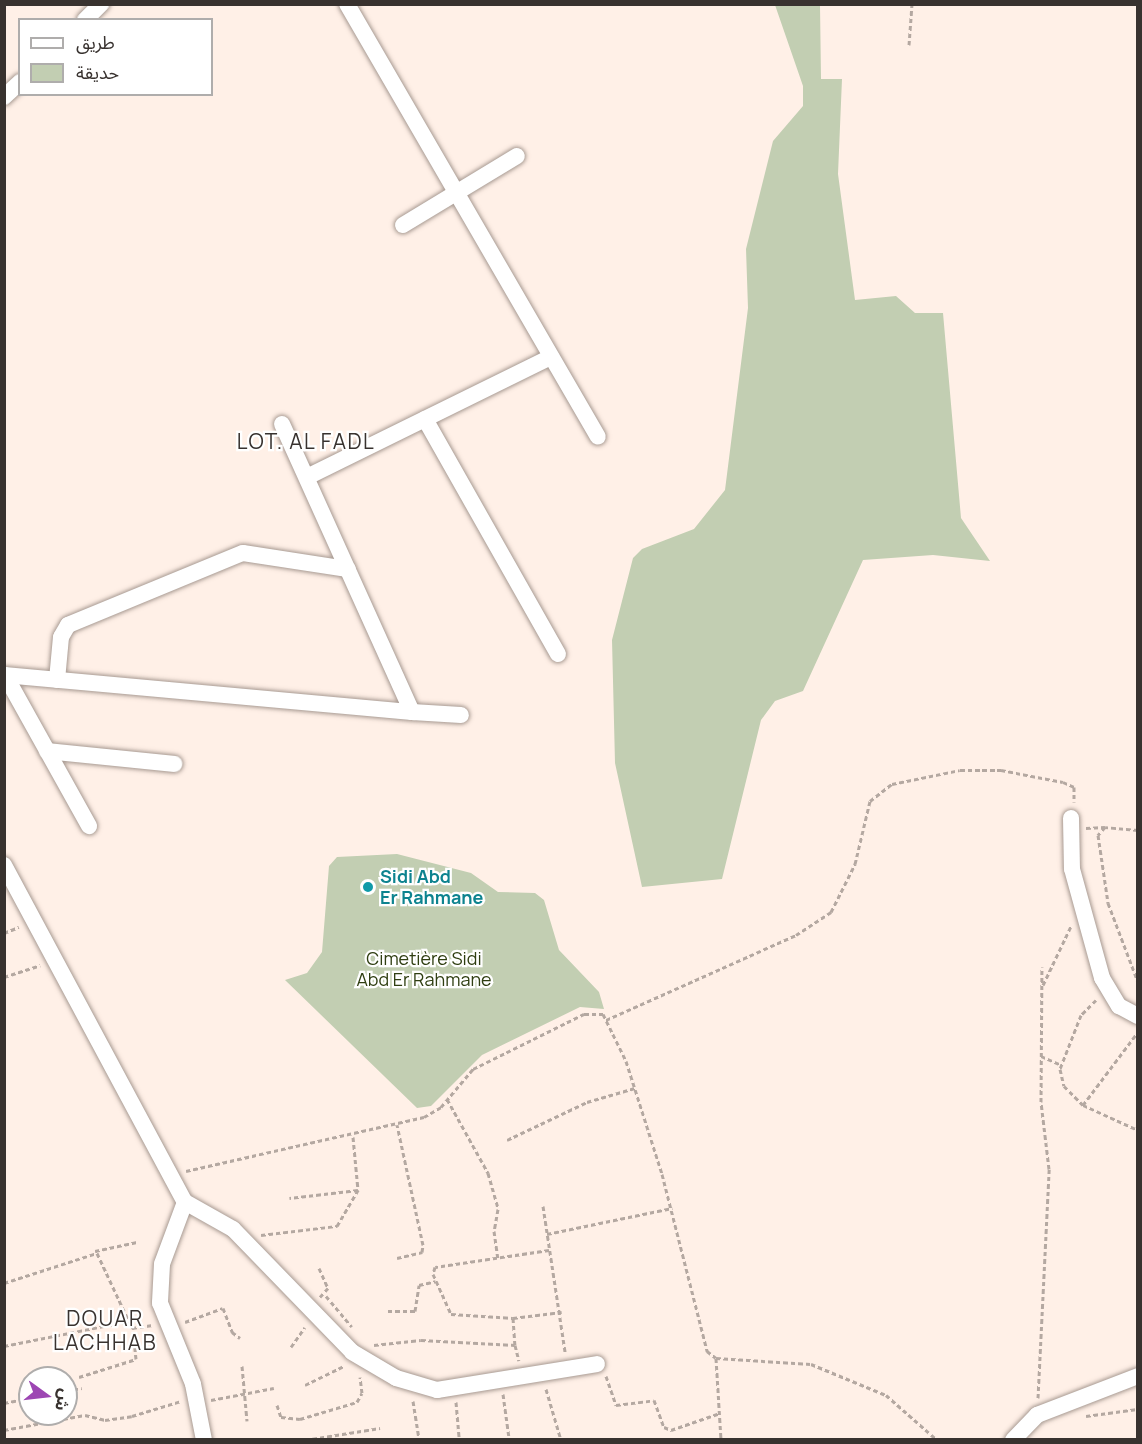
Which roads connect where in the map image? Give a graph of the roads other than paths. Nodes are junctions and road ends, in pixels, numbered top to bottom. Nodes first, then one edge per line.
1 (101, 4) edge
2 (347, 4) edge
3 (87, 18) edge
4 (18, 84) edge
5 (4, 97) edge
6 (517, 156) dead end
7 (455, 192) junction
8 (404, 225) dead end
9 (551, 357) junction
10 (425, 419) junction
11 (282, 424) dead end
12 (598, 437) dead end
13 (307, 477) junction
14 (348, 569) junction
15 (558, 654) dead end
16 (5, 675) edge
17 (57, 680) junction
18 (412, 712) junction
19 (461, 715) dead end
20 (47, 751) junction
21 (174, 764) dead end
22 (1071, 818) road end
23 (89, 826) dead end
24 (4, 865) edge
25 (1137, 1016) edge
26 (185, 1202) junction
27 (597, 1364) road end
28 (1137, 1376) edge
29 (204, 1440) edge
30 (1012, 1440) edge

1 - 3 street
2 - 7 street
4 - 5 street
6 - 7 street
7 - 8 street
7 - 9 street
9 - 10 street
9 - 12 street
10 - 13 street
10 - 15 street
11 - 13 street
13 - 14 street
14 - 17 street
14 - 18 street
16 - 17 street
16 - 20 street
17 - 18 street
18 - 19 street
20 - 21 street
20 - 23 street
22 - 25 street
24 - 26 street
26 - 27 street
26 - 29 street
28 - 30 street

